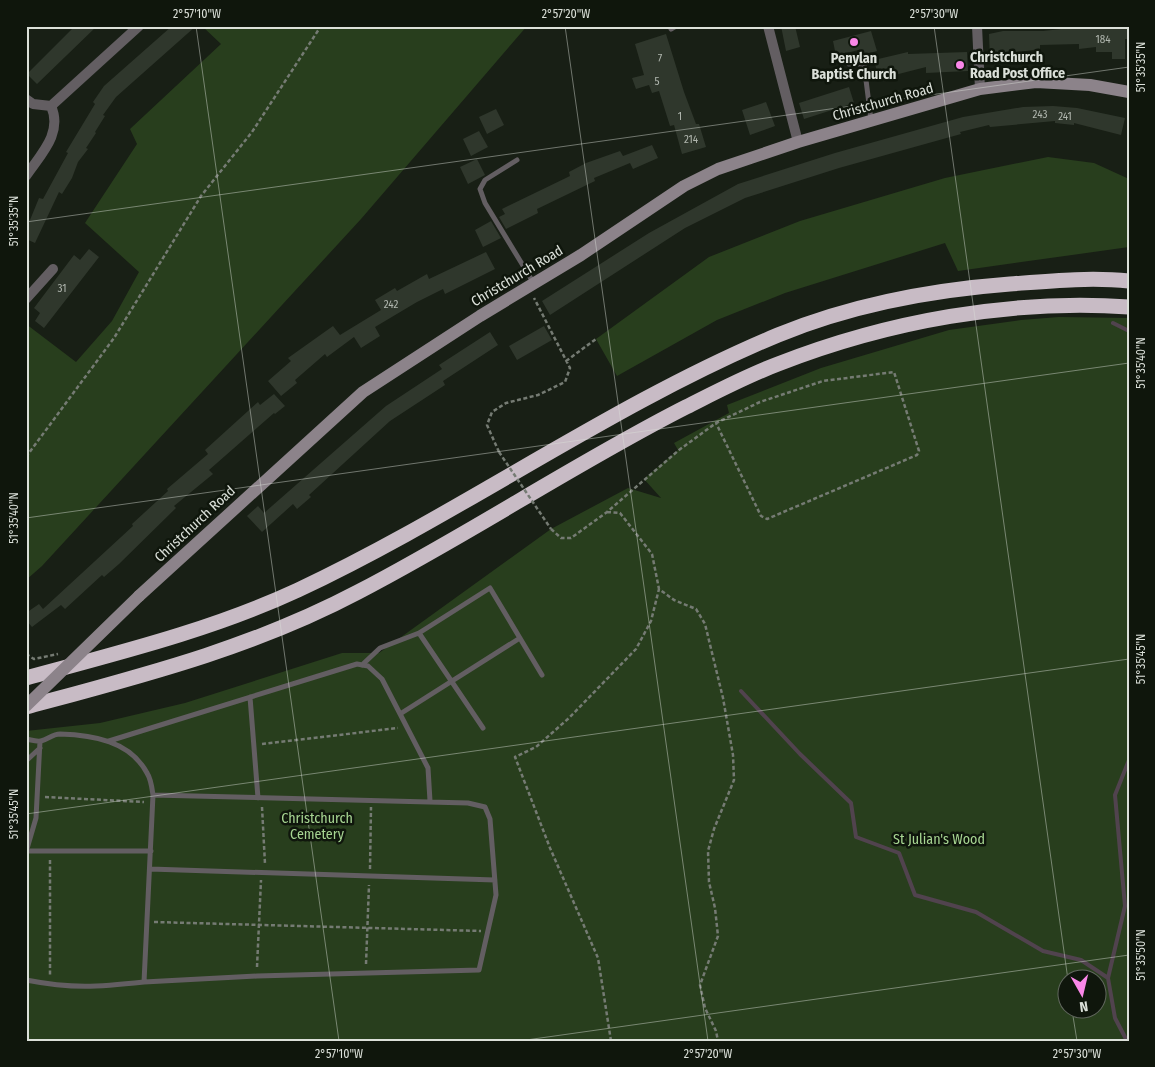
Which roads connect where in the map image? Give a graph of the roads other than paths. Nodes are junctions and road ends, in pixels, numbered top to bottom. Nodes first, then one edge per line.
1 (139, 26) edge
2 (768, 26) edge
3 (977, 26) edge
4 (849, 64) dead end
5 (980, 89) junction
6 (1129, 92) edge
7 (26, 99) edge
8 (51, 106) junction
9 (871, 121) junction
10 (798, 142) junction
11 (517, 160) dead end
12 (26, 176) edge
13 (53, 269) dead end
14 (1129, 281) edge
15 (532, 286) junction
16 (26, 299) edge
17 (1129, 307) edge
18 (419, 633) junction
19 (520, 638) junction
20 (362, 665) junction
21 (542, 675) dead end
22 (26, 678) edge
23 (453, 681) junction
24 (250, 697) junction
25 (26, 707) edge
26 (400, 714) junction
27 (483, 728) dead end
28 (26, 739) edge
29 (109, 740) junction
30 (40, 741) junction
31 (40, 748) junction
32 (26, 761) edge
33 (154, 795) junction
34 (260, 798) junction
35 (430, 801) junction
36 (26, 851) edge
37 (151, 851) junction
38 (150, 869) junction
39 (495, 880) junction
40 (26, 980) edge
41 (144, 982) junction

1 - 8 street
2 - 10 street
3 - 5 street
4 - 9 lane
5 - 6 street, Christchurch Road
5 - 9 street, Christchurch Road
7 - 8 street
8 - 12 street
9 - 10 street, Christchurch Road
10 - 15 street, Christchurch Road
11 - 15 lane
13 - 16 street
14 - 22 highway
15 - 25 street, Christchurch Road, bridge
17 - 25 highway
18 - 19 lane
18 - 20 lane
18 - 23 lane
19 - 21 lane
19 - 23 lane
20 - 24 lane
20 - 26 lane
23 - 26 lane
23 - 27 lane
24 - 29 lane
24 - 34 lane
26 - 35 lane
28 - 30 lane
29 - 30 lane
29 - 33 lane
30 - 31 lane
31 - 32 lane
31 - 36 lane
33 - 34 lane
33 - 37 lane
34 - 35 lane
35 - 39 lane
36 - 37 lane
37 - 38 lane
38 - 39 lane
38 - 41 lane
39 - 41 lane
40 - 41 lane

